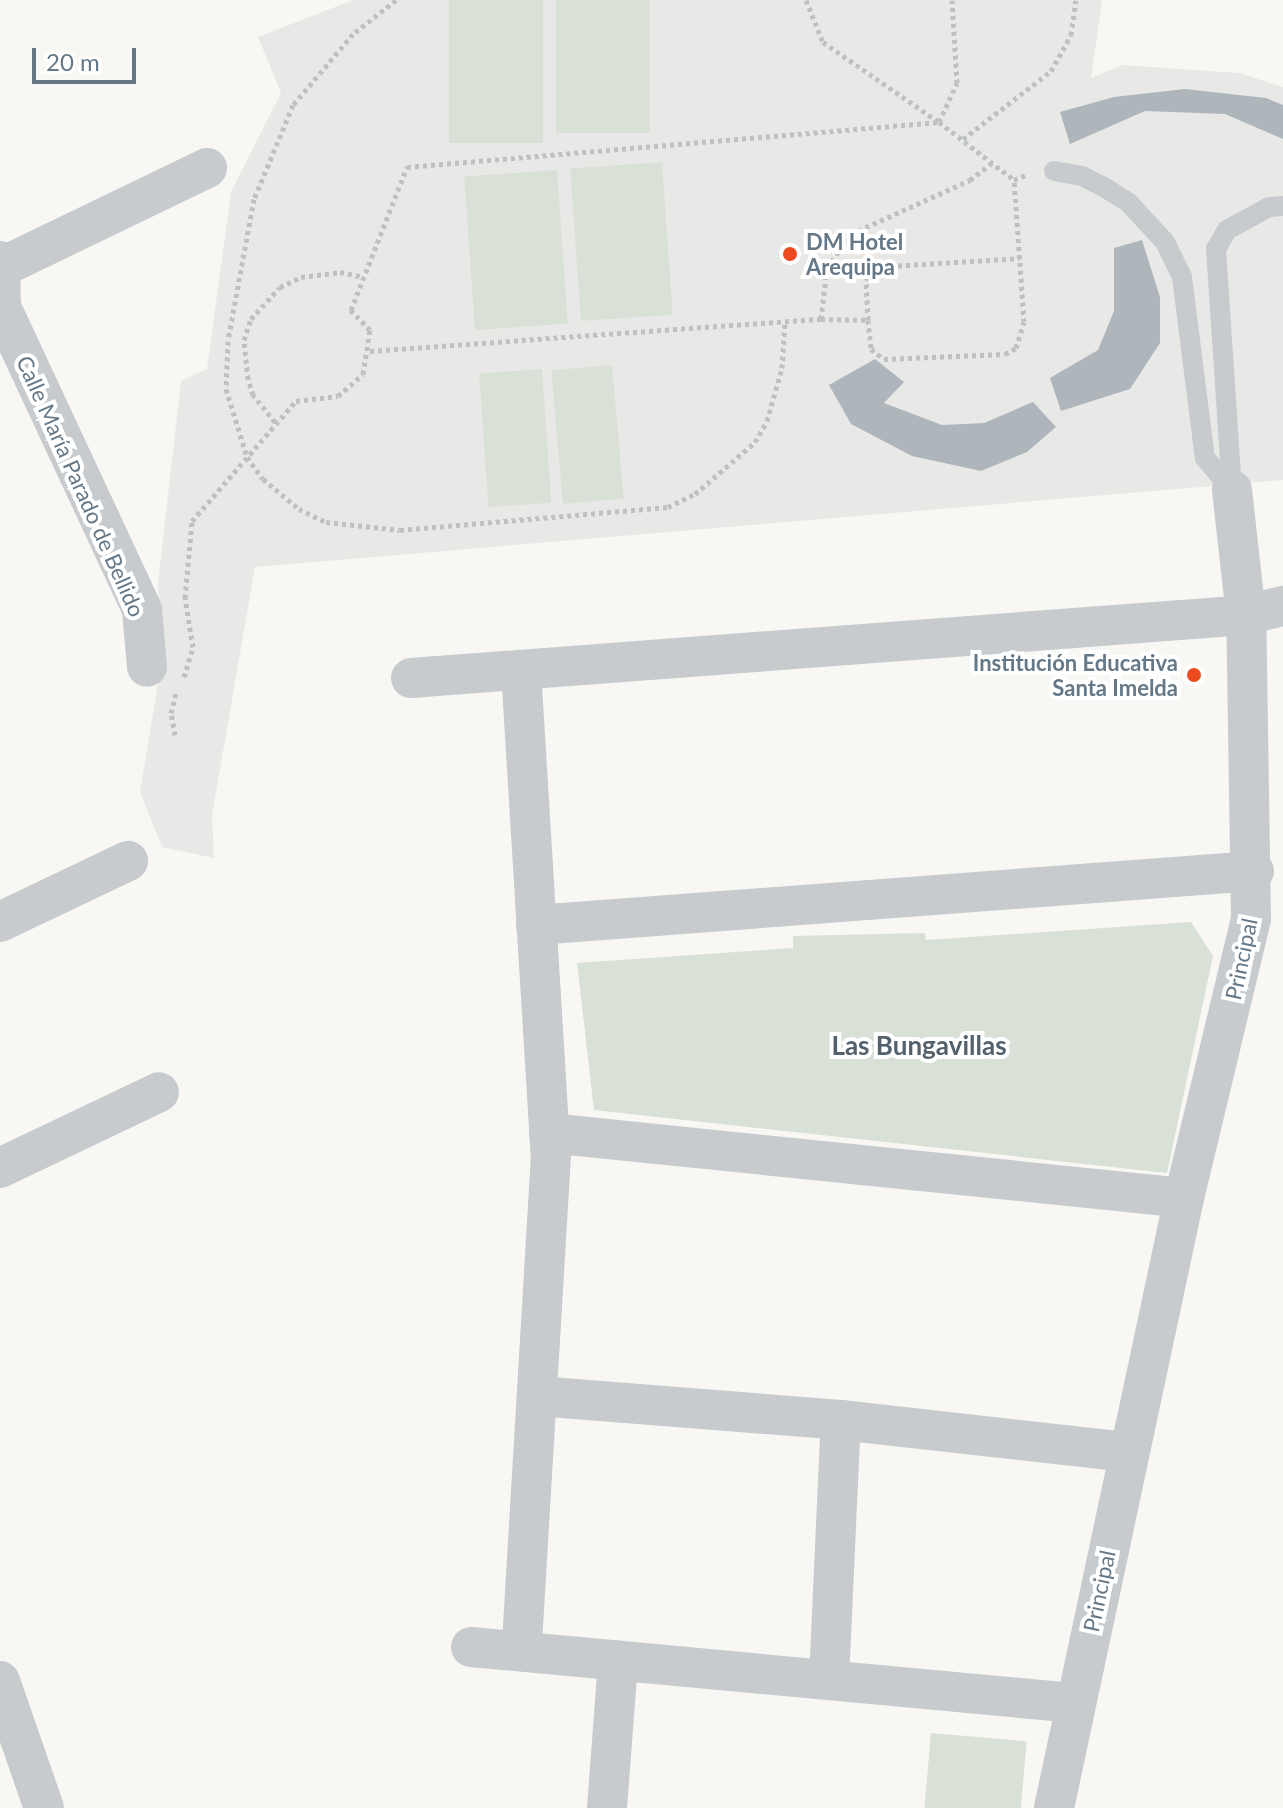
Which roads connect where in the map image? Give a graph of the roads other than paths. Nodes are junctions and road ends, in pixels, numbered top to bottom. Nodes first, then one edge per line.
1 (207, 168) dead end
2 (1054, 171) road end
3 (1283, 206) edge
4 (1, 265) edge
5 (1232, 490) junction
6 (1265, 610) edge
7 (147, 667) dead end
8 (521, 670) junction
9 (411, 678) dead end
10 (128, 861) dead end
11 (1254, 871) junction
12 (1267, 912) edge
13 (0, 922) edge
14 (536, 925) junction
15 (159, 1092) dead end
16 (549, 1133) junction
17 (0, 1168) edge
18 (1184, 1198) junction
19 (537, 1396) junction
20 (841, 1420) junction
21 (1128, 1452) junction
22 (471, 1647) dead end
23 (522, 1648) junction
24 (618, 1660) junction
25 (829, 1680) junction
26 (0, 1681) edge
27 (1075, 1703) junction
28 (44, 1808) edge
29 (607, 1808) edge
30 (1054, 1808) edge

1 - 4 street
2 - 5 lane
3 - 5 lane
4 - 7 street, Calle María Parado de Bellido
5 - 6 street, Principal
6 - 8 street
6 - 11 street, Principal
8 - 9 street
8 - 14 street
10 - 13 street
11 - 12 street, Principal
11 - 14 street
12 - 18 street, Principal
14 - 16 street
15 - 17 street
16 - 18 street
16 - 19 street
18 - 21 street, Principal
19 - 20 street
19 - 23 street
20 - 21 street
20 - 25 street
21 - 27 street, Principal
22 - 23 street
23 - 24 street
24 - 25 street
24 - 29 street
25 - 27 street
26 - 28 street
27 - 30 street, Principal

